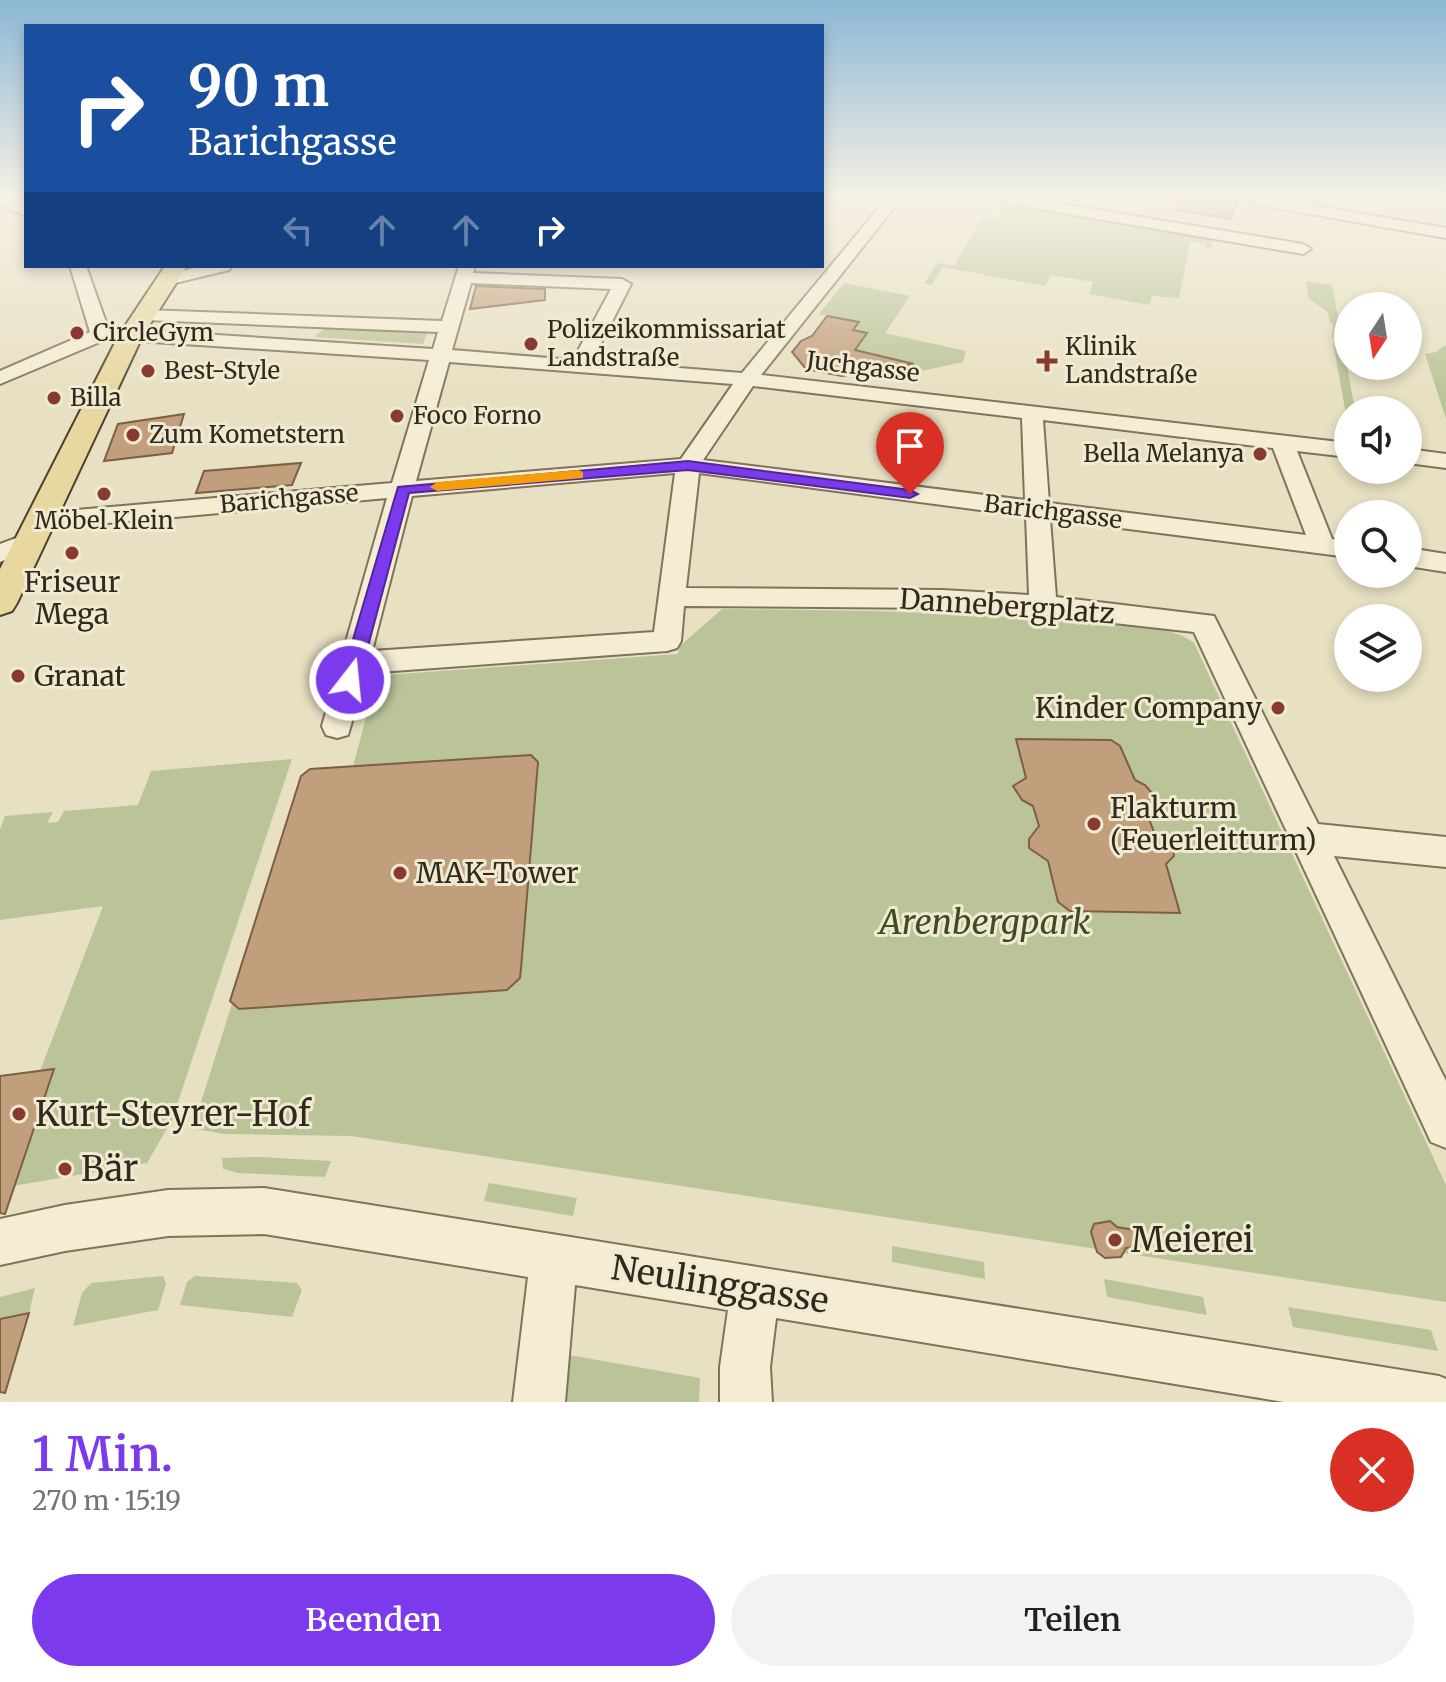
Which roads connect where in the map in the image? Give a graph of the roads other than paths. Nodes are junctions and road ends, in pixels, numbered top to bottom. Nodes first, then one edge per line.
1 (840, 264) edge
2 (79, 268) edge
3 (208, 268) edge
4 (465, 272) edge
5 (172, 273) edge
6 (139, 325) junction
7 (449, 327) junction
8 (100, 333) junction
9 (440, 355) junction
10 (580, 365) junction
11 (0, 378) edge
12 (747, 379) junction
13 (1032, 413) junction
14 (1282, 441) junction
15 (1334, 448) edge
16 (1422, 458) edge
17 (1446, 461) edge
18 (688, 465) junction
19 (403, 490) junction
20 (1037, 510) junction
21 (36, 531) junction
22 (1322, 545) junction
23 (1334, 547) edge
24 (0, 554) edge
25 (1422, 559) edge
26 (1446, 563) edge
27 (672, 597) junction
28 (0, 603) edge
29 (1043, 605) junction
30 (354, 663) junction
31 (337, 726) dead end
32 (1307, 838) junction
33 (1446, 852) edge
34 (1446, 1127) edge
35 (0, 1242) edge
36 (554, 1257) junction
37 (755, 1289) junction
38 (539, 1402) edge
39 (746, 1402) edge
40 (1439, 1402) edge

1 - 12 street
2 - 8 street
3 - 5 street
4 - 7 street
4 - 10 street
5 - 6 main road
6 - 7 street
6 - 8 street
6 - 9 street, Juchgasse
6 - 21 main road
7 - 9 street
8 - 11 street
9 - 10 street, Juchgasse
9 - 19 street
10 - 12 street, Juchgasse
12 - 13 street, Juchgasse
12 - 18 street
13 - 14 street, Juchgasse
13 - 20 street
14 - 15 street, Juchgasse
14 - 22 street
16 - 17 street
18 - 19 street, Barichgasse
18 - 20 street, Barichgasse
18 - 27 street
19 - 21 street, Barichgasse
19 - 30 street
20 - 22 street, Barichgasse
20 - 29 street
21 - 24 street, Barichgasse
21 - 28 main road
22 - 23 street, Barichgasse
25 - 26 street
27 - 29 street, Dannebergplatz
27 - 30 street
29 - 32 street, Dannebergplatz
30 - 31 street
32 - 33 street
32 - 34 street, Dannebergplatz
35 - 36 street, Neulinggasse
36 - 37 street, Neulinggasse
36 - 38 street
37 - 39 street
37 - 40 street, Neulinggasse

